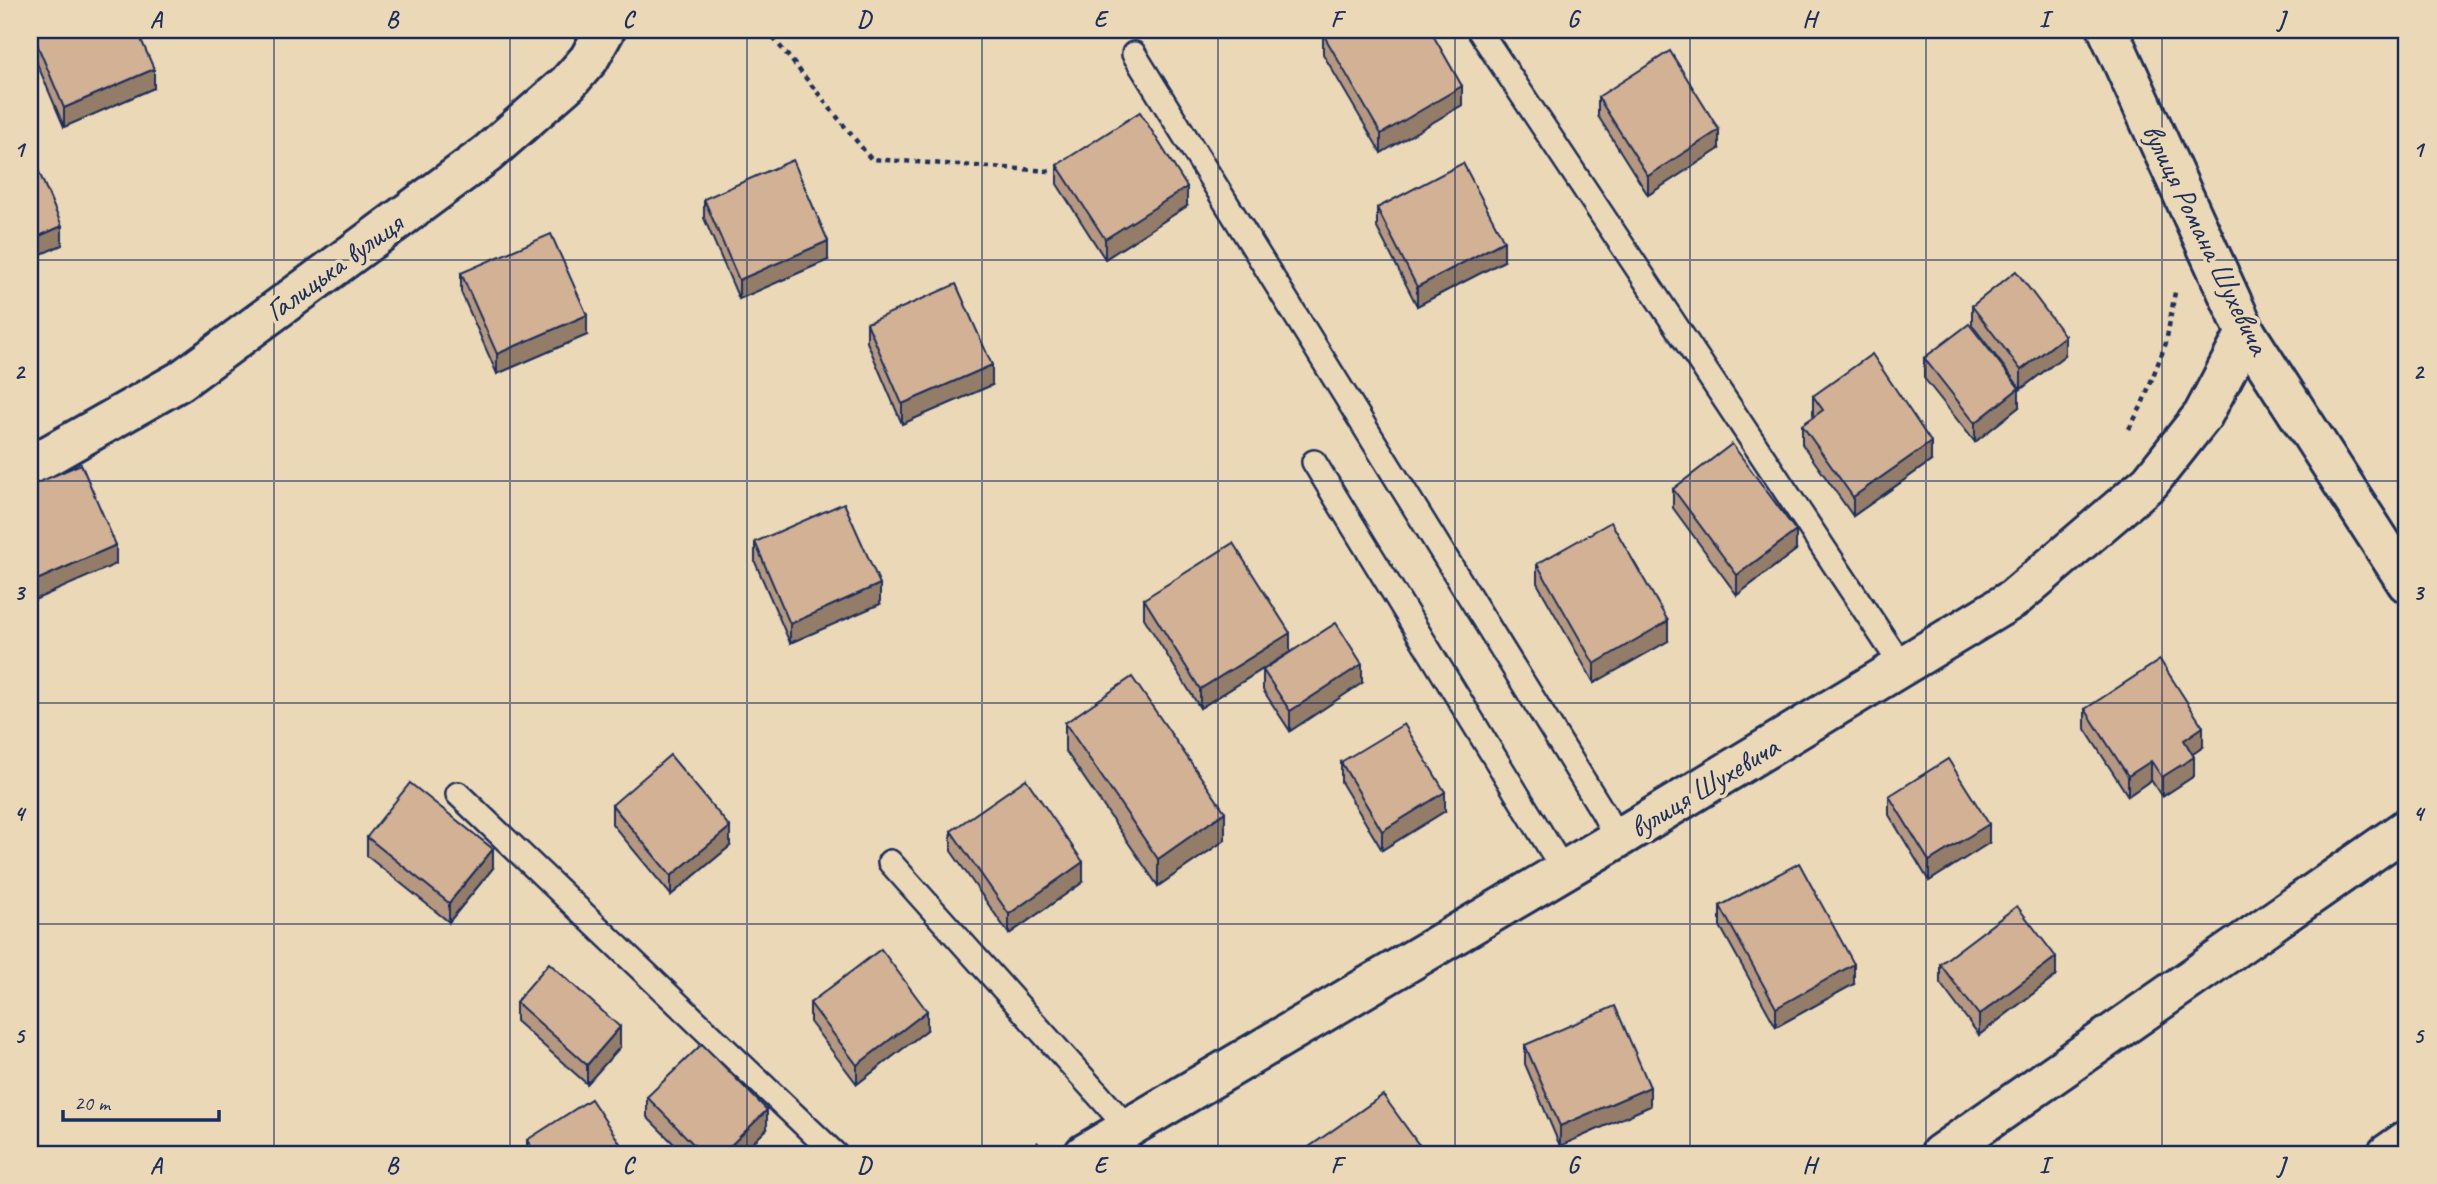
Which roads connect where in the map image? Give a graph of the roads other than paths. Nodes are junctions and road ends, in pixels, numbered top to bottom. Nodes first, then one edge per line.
1 (605, 30) edge
2 (1479, 30) edge
3 (2108, 30) edge
4 (1134, 54) dead end
5 (2246, 332) junction
6 (1314, 462) dead end
7 (30, 466) edge
8 (2407, 583) edge
9 (1902, 666) junction
10 (458, 794) dead end
11 (2407, 828) edge
12 (1617, 839) junction
13 (890, 862) dead end
14 (1564, 871) junction
15 (1128, 1128) junction
16 (2407, 1140) edge
17 (1951, 1151) edge
18 (835, 1154) edge
19 (1084, 1154) edge
20 (2386, 1154) edge

1 - 7 street, Галицька вулиця
2 - 9 lane
3 - 5 street, вулиця Романа Шухевича
4 - 12 lane
5 - 8 street, вулиця Романа Шухевича
5 - 9 street, вулиця Шухевича
6 - 14 lane
9 - 12 street, вулиця Шухевича
10 - 18 lane
11 - 17 street
12 - 14 street, вулиця Шухевича
13 - 15 lane
14 - 15 street, вулиця Шухевича
15 - 19 street, вулиця Шухевича
16 - 20 street

